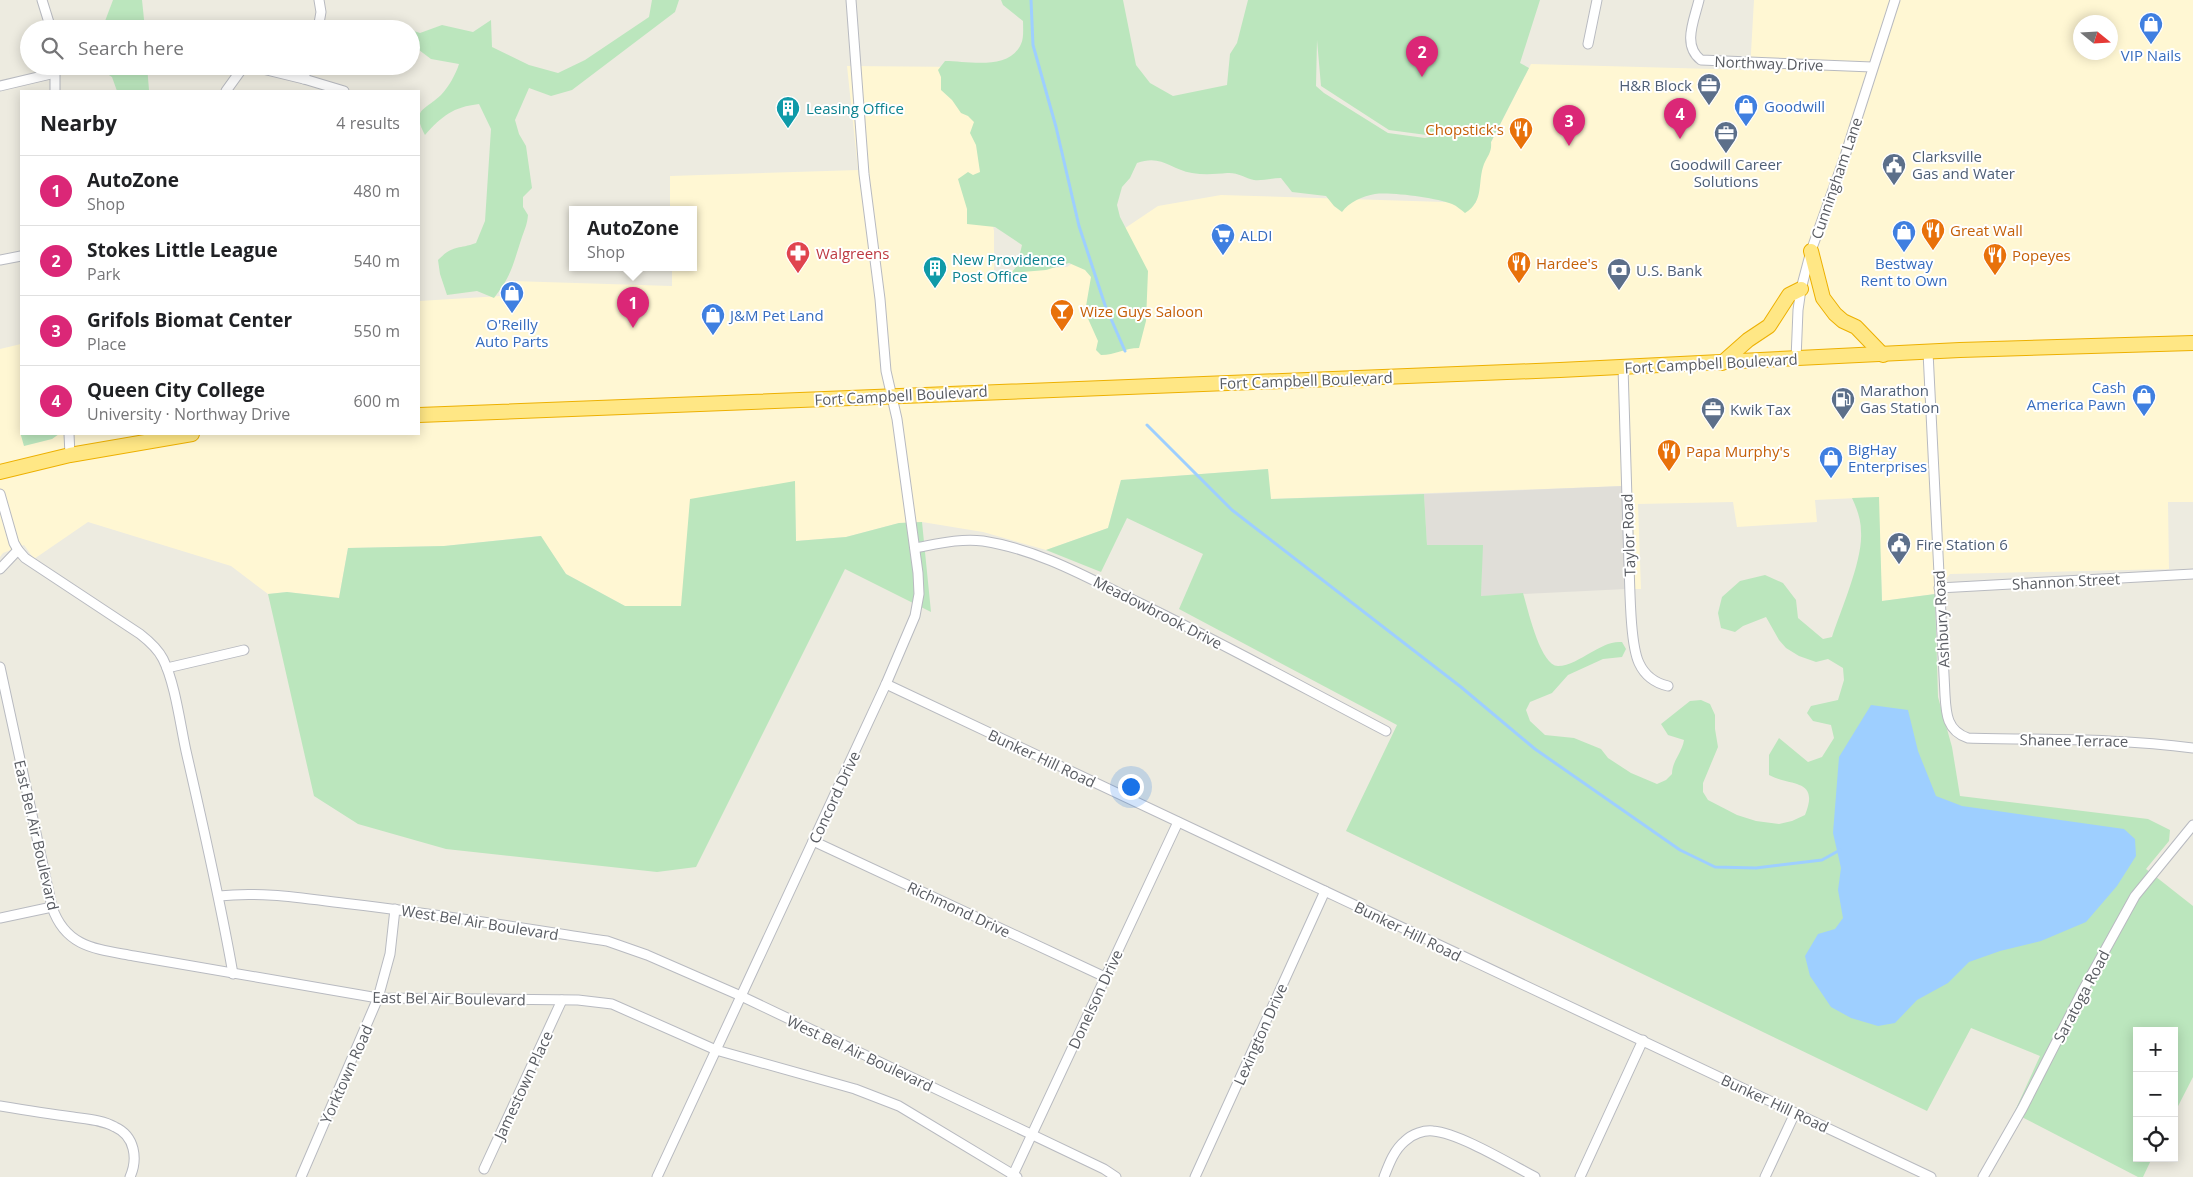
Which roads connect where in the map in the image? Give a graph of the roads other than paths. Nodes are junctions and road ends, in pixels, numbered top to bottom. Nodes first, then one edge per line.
1 (42, 0) edge
2 (319, 0) edge
3 (851, 0) edge
4 (1597, 0) edge
5 (1699, 0) edge
6 (1894, 0) edge
7 (48, 20) edge
8 (320, 20) edge
9 (1588, 44) dead end
10 (1872, 67) junction
11 (38, 75) edge
12 (55, 75) edge
13 (238, 75) edge
14 (287, 75) edge
15 (305, 75) edge
16 (304, 79) junction
17 (0, 86) edge
18 (55, 90) edge
19 (227, 90) edge
20 (341, 90) edge
21 (1811, 251) junction
22 (20, 256) edge
23 (0, 260) edge
24 (1801, 290) junction
25 (2193, 342) edge
26 (1928, 352) junction
27 (1883, 355) junction
28 (1796, 359) junction
29 (1722, 363) junction
30 (1622, 367) junction
31 (892, 397) junction
32 (420, 415) edge
33 (69, 435) edge
34 (186, 435) edge
35 (70, 455) junction
36 (0, 472) edge
37 (0, 494) edge
38 (915, 548) junction
39 (18, 550) junction
40 (0, 569) edge
41 (2193, 574) edge
42 (1939, 588) junction
43 (244, 650) dead end
44 (0, 667) edge
45 (166, 668) junction
46 (886, 684) junction
47 (1668, 686) dead end
48 (1386, 731) dead end
49 (1956, 733) joint
50 (2193, 748) edge
51 (1178, 822) junction
52 (2193, 825) edge
53 (813, 841) junction
54 (1325, 891) junction
55 (219, 896) junction
56 (52, 907) junction
57 (395, 909) junction
58 (0, 918) edge
59 (233, 974) junction
60 (1105, 977) junction
61 (741, 996) junction
62 (378, 998) junction
63 (562, 1000) junction
64 (1643, 1040) junction
65 (716, 1050) junction
66 (0, 1106) edge
67 (1795, 1113) junction
68 (1032, 1134) junction
69 (484, 1169) dead end
70 (1014, 1176) edge
71 (130, 1177) edge
72 (301, 1177) edge
73 (657, 1177) edge
74 (1116, 1177) edge
75 (1196, 1177) edge
76 (1384, 1177) edge
77 (1535, 1177) edge
78 (1580, 1177) edge
79 (1765, 1177) edge
80 (1931, 1177) edge
81 (1983, 1177) edge

1 - 7 street
2 - 8 street
3 - 31 street, Concord Drive
4 - 9 street
5 - 10 street, Northway Drive
6 - 10 street, Cunningham Lane
10 - 21 street, Cunningham Lane
11 - 17 street
12 - 18 street
13 - 19 street
14 - 16 street
15 - 16 street
16 - 20 street
21 - 24 street, Cunningham Lane
21 - 27 highway
22 - 23 street
24 - 28 street, Cunningham Lane
24 - 29 highway
25 - 26 highway, Fort Campbell Boulevard
26 - 27 highway, Fort Campbell Boulevard
26 - 42 street, Ashbury Road
27 - 28 highway, Fort Campbell Boulevard
28 - 29 highway, Fort Campbell Boulevard
29 - 30 highway, Fort Campbell Boulevard
30 - 31 highway, Fort Campbell Boulevard
30 - 47 street, Taylor Road
31 - 32 highway, Fort Campbell Boulevard
31 - 38 street, Concord Drive
33 - 35 street
34 - 35 highway
35 - 36 highway
37 - 39 street
38 - 46 street, Concord Drive
38 - 48 street, Meadowbrook Drive
39 - 40 street
39 - 45 street
41 - 42 street, Shannon Street
42 - 49 street, Ashbury Road
43 - 45 street
44 - 56 street, East Bel Air Boulevard
45 - 55 street
46 - 51 street, Bunker Hill Road
46 - 53 street, Concord Drive
49 - 50 street, Shanee Terrace
51 - 54 street, Bunker Hill Road
51 - 60 street, Donelson Drive
52 - 81 street, Saratoga Road
53 - 60 street, Richmond Drive
53 - 61 street, Concord Drive
54 - 64 street, Bunker Hill Road
54 - 75 street, Lexington Drive
55 - 57 street, West Bel Air Boulevard
55 - 59 street
56 - 58 street
56 - 59 street, East Bel Air Boulevard
57 - 61 street, West Bel Air Boulevard
57 - 62 street, Yorktown Road
59 - 62 street, East Bel Air Boulevard
60 - 68 street, Donelson Drive
61 - 65 street, Concord Drive
61 - 68 street, West Bel Air Boulevard
62 - 63 street, East Bel Air Boulevard
62 - 72 street, Yorktown Road
63 - 65 street, East Bel Air Boulevard
63 - 69 street, Jamestown Place
64 - 67 street, Bunker Hill Road
64 - 78 street
65 - 70 street, East Bel Air Boulevard
65 - 73 street, Concord Drive
66 - 71 street
67 - 79 street
67 - 80 street, Bunker Hill Road
68 - 70 street, Donelson Drive
68 - 74 street, West Bel Air Boulevard
76 - 77 street

